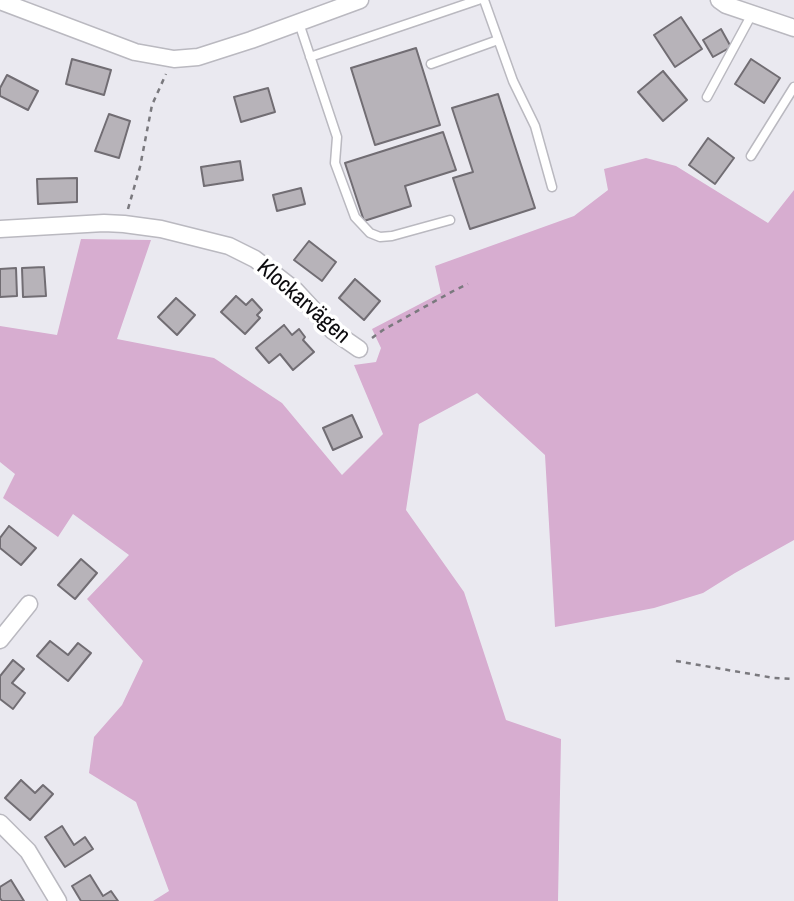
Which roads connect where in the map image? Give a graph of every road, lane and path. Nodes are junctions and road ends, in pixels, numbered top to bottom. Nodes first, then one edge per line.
1 (360, 0) edge
2 (478, 0) edge
3 (484, 0) edge
4 (719, 0) edge
5 (0, 1) edge
6 (752, 14) junction
7 (299, 23) junction
8 (794, 28) edge
9 (498, 40) junction
10 (310, 57) junction
11 (174, 59) junction
12 (431, 64) dead end
13 (794, 87) edge
14 (707, 97) dead end
15 (751, 156) dead end
16 (552, 187) dead end
17 (450, 220) dead end
18 (124, 224) junction
19 (0, 229) edge
20 (468, 284) dead end
21 (359, 349) joint
22 (29, 604) dead end
23 (0, 640) edge
24 (676, 661) dead end
25 (794, 679) edge
26 (0, 822) edge
27 (58, 901) edge

1 - 7 street
2 - 10 lane
3 - 9 lane
4 - 6 street
5 - 11 street
6 - 8 street
6 - 14 lane
7 - 10 lane
7 - 11 street
9 - 12 lane
9 - 16 lane
10 - 17 lane
11 - 18 path
13 - 15 lane
18 - 19 street, Klockarvägen
18 - 21 street, Klockarvägen
20 - 21 path
22 - 23 street
24 - 25 path
26 - 27 street

